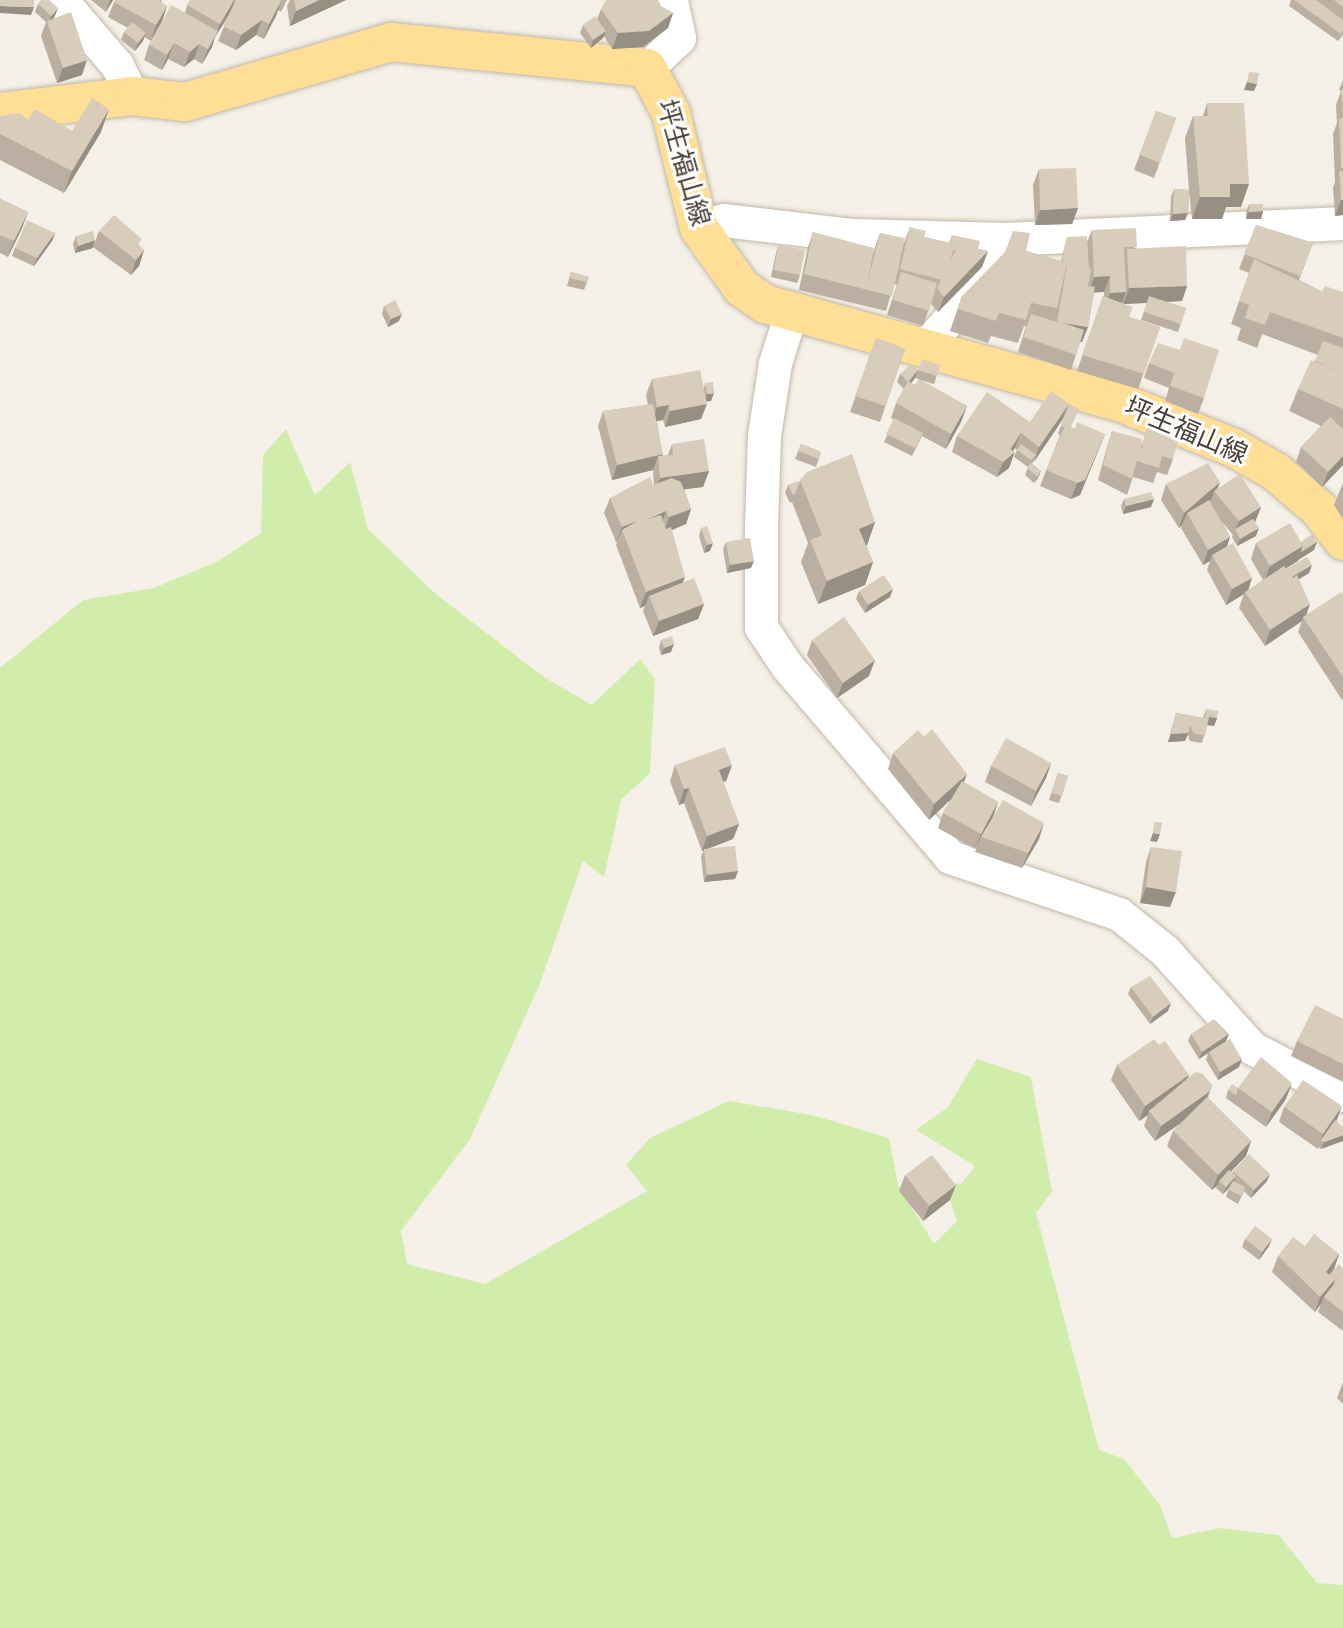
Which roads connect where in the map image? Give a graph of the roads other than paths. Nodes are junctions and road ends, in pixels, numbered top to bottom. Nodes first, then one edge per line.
1 (61, 0) edge
2 (671, 0) edge
3 (647, 68) junction
4 (132, 96) junction
5 (0, 112) edge
6 (1343, 223) edge
7 (699, 228) junction
8 (1004, 239) junction
9 (791, 313) junction
10 (925, 346) junction
11 (1343, 541) edge
12 (1343, 1095) edge

1 - 4 street
2 - 3 street
3 - 4 main road, 坪生福山線
3 - 7 main road, 坪生福山線
4 - 5 main road, 坪生福山線
6 - 8 street
7 - 8 street
7 - 9 main road, 坪生福山線
8 - 10 street
9 - 10 main road, 坪生福山線
9 - 12 street
10 - 11 main road, 坪生福山線

